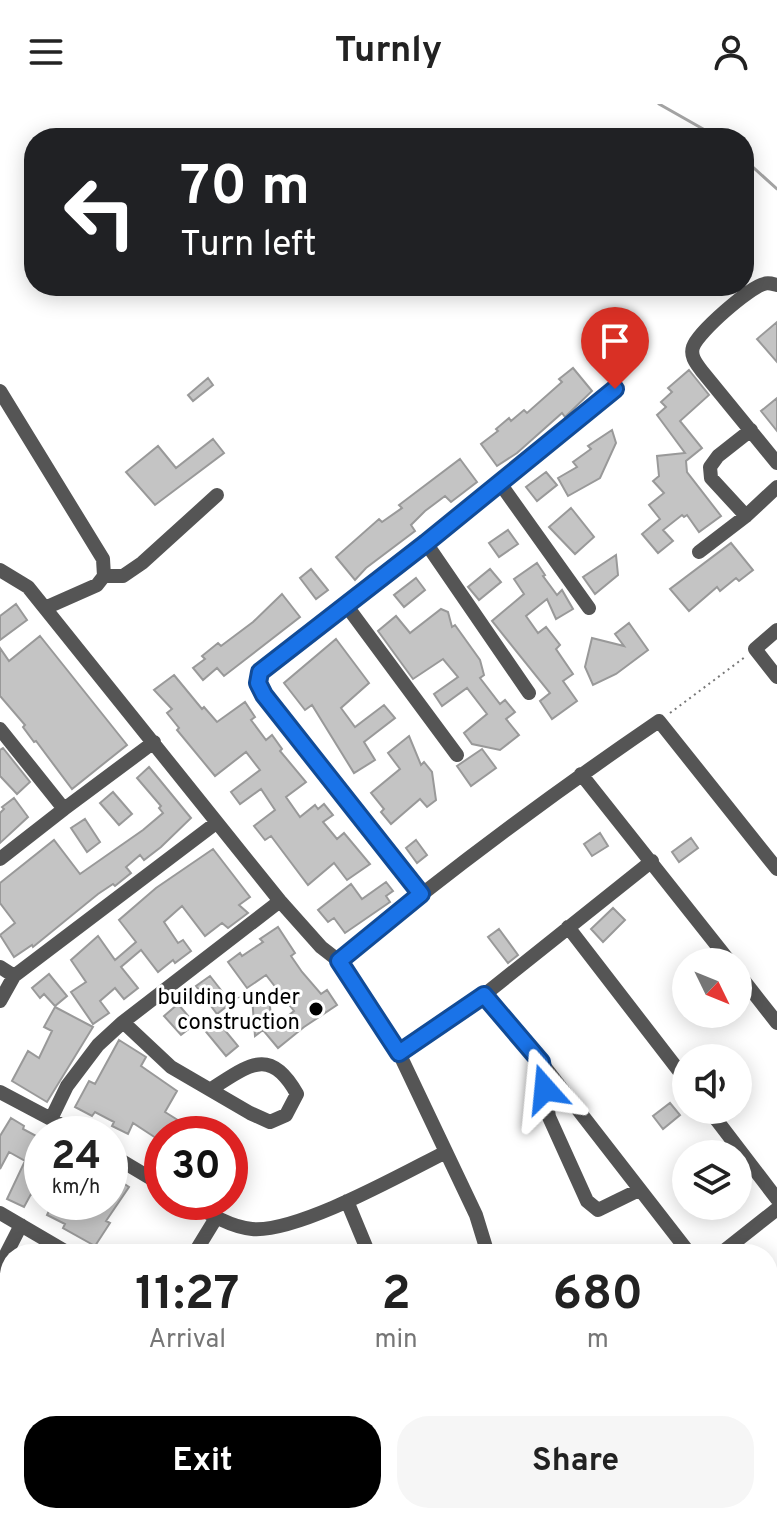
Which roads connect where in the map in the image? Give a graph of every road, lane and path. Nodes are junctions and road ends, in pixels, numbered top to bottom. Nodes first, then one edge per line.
1 (777, 285) edge
2 (754, 290) edge
3 (745, 296) edge
4 (615, 389) dead end
5 (0, 391) edge
6 (751, 430) junction
7 (777, 463) edge
8 (499, 482) junction
9 (777, 487) edge
10 (217, 495) dead end
11 (746, 516) junction
12 (426, 543) junction
13 (699, 552) dead end
14 (0, 570) edge
15 (104, 576) junction
16 (346, 605) junction
17 (45, 608) junction
18 (589, 608) dead end
19 (777, 630) edge
20 (755, 649) junction
21 (777, 677) edge
22 (529, 693) dead end
23 (659, 721) junction
24 (0, 730) edge
25 (154, 742) junction
26 (457, 755) dead end
27 (581, 774) junction
28 (64, 809) junction
29 (216, 823) junction
30 (0, 859) edge
31 (652, 861) junction
32 (777, 869) edge
33 (421, 894) junction
34 (280, 901) junction
35 (568, 927) junction
36 (719, 948) edge
37 (339, 961) junction
38 (0, 967) edge
39 (14, 976) junction
40 (752, 991) edge
41 (484, 995) junction
42 (0, 1001) edge
43 (123, 1022) junction
44 (777, 1023) edge
45 (399, 1053) junction
46 (541, 1062) junction
47 (672, 1062) edge
48 (211, 1089) junction
49 (0, 1092) edge
50 (45, 1116) edge
51 (52, 1116) edge
52 (720, 1124) edge
53 (446, 1152) junction
54 (639, 1190) junction
55 (777, 1199) edge
56 (347, 1201) junction
57 (777, 1209) edge
58 (0, 1213) edge
59 (215, 1220) edge
60 (222, 1220) edge
61 (21, 1225) junction
62 (11, 1244) edge
63 (53, 1244) edge
64 (200, 1244) edge
65 (365, 1244) edge
66 (485, 1244) edge
67 (682, 1244) edge
68 (733, 1244) edge

1 - 2 street
3 - 6 street
4 - 8 street
5 - 15 street
6 - 7 street
6 - 11 street
8 - 12 street
8 - 18 street
9 - 11 street
10 - 15 street
11 - 13 street
12 - 16 street
12 - 22 street
14 - 17 street
15 - 17 street
16 - 26 street
16 - 33 street
17 - 25 street
19 - 20 street
20 - 21 street
20 - 23 path
23 - 27 street
23 - 32 street
24 - 28 street
25 - 28 street
25 - 29 street
27 - 31 street
27 - 33 street
28 - 30 street
29 - 34 street
29 - 39 street
31 - 35 street
31 - 36 street
33 - 37 street
34 - 37 street
34 - 43 street
35 - 41 street
35 - 47 street
37 - 45 street
38 - 39 street
39 - 42 street
40 - 44 street
41 - 45 street
41 - 46 street
43 - 48 street
43 - 51 street
45 - 53 street
46 - 54 street
46 - 54 street
48 - 48 street
49 - 50 street
52 - 55 street
53 - 56 street
53 - 66 street
54 - 67 street
56 - 60 street
56 - 65 street
57 - 68 street
58 - 61 street
59 - 64 street
61 - 62 street
61 - 63 street

